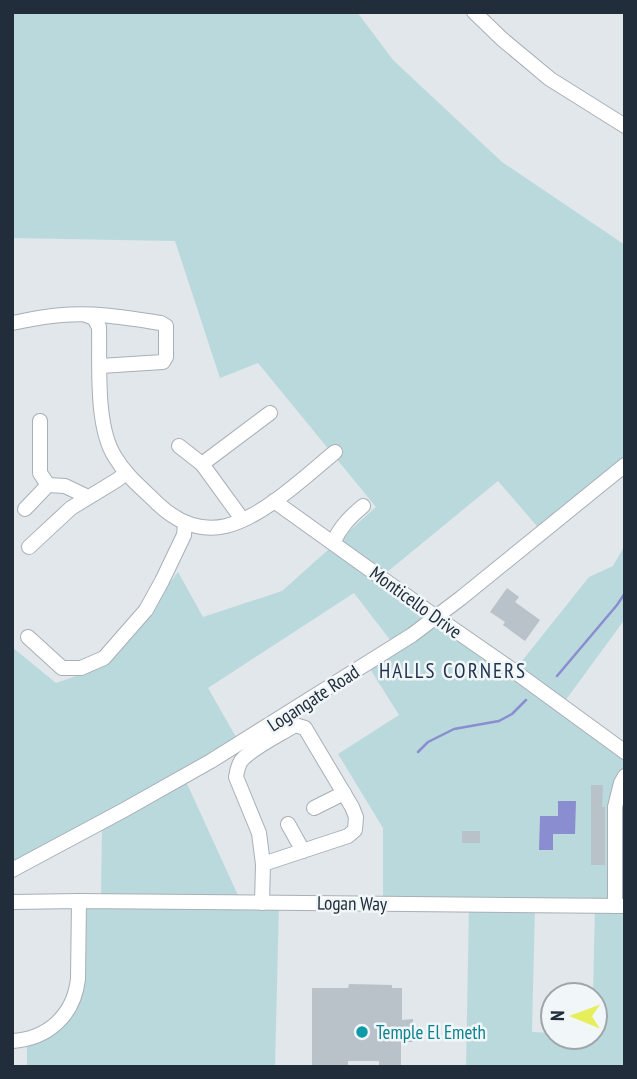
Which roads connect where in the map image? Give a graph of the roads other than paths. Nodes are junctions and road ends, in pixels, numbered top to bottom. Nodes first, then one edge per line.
1 (474, 12) edge
2 (625, 126) edge
3 (86, 314) junction
4 (12, 323) edge
5 (100, 366) junction
6 (270, 413) dead end
7 (40, 421) dead end
8 (179, 446) dead end
9 (335, 452) dead end
10 (202, 464) junction
11 (625, 465) edge
12 (126, 473) junction
13 (48, 485) junction
14 (88, 497) junction
15 (274, 501) junction
16 (363, 506) dead end
17 (24, 509) dead end
18 (242, 519) junction
19 (185, 523) junction
20 (333, 543) junction
21 (29, 547) dead end
22 (436, 617) junction
23 (28, 637) dead end
24 (281, 726) junction
25 (625, 752) edge
26 (625, 776) edge
27 (344, 793) junction
28 (314, 808) dead end
29 (288, 824) dead end
30 (303, 851) junction
31 (263, 863) junction
32 (12, 870) edge
33 (79, 901) junction
34 (12, 902) edge
35 (262, 902) junction
36 (620, 906) edge
37 (12, 1041) edge

1 - 2 street
3 - 4 street
3 - 5 street
3 - 5 street
5 - 12 street
6 - 10 street
7 - 13 street
8 - 10 street
9 - 15 street
10 - 18 street
11 - 22 street, Logangate Road
12 - 14 street
12 - 19 street
13 - 14 street
13 - 17 street
14 - 21 street
15 - 18 street
15 - 20 street, Monticello Drive
16 - 20 street
18 - 19 street
19 - 23 street
20 - 22 street, Monticello Drive
22 - 24 street, Logangate Road
22 - 25 street, Monticello Drive
24 - 27 street
24 - 31 street
24 - 32 street, Logangate Road
26 - 36 street
27 - 28 street
27 - 30 street
29 - 30 street
30 - 31 street
31 - 35 street
33 - 34 street, Logan Way
33 - 35 street, Logan Way
33 - 37 street
35 - 36 street, Logan Way

